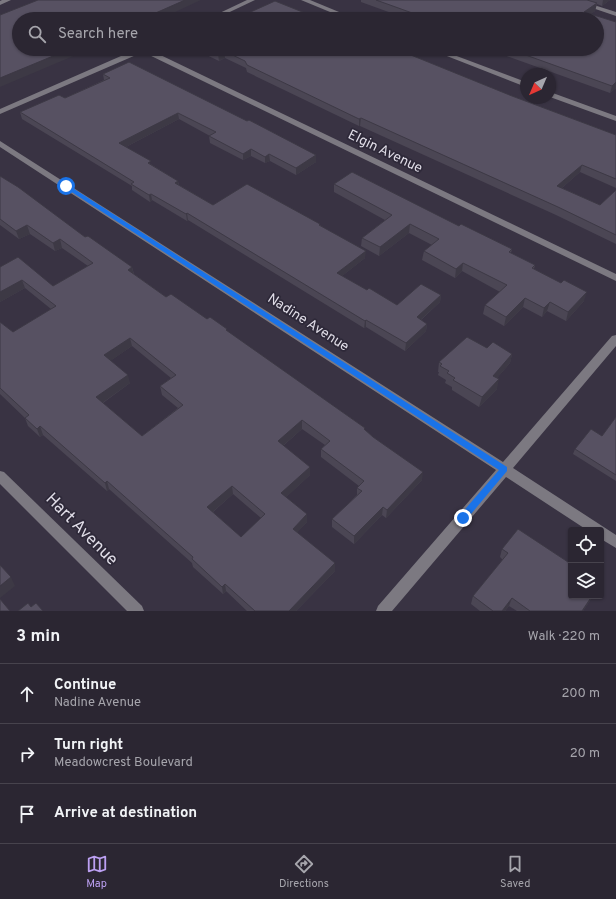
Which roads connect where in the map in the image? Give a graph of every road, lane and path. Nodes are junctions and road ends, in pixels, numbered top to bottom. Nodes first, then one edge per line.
1 (8, 0) edge
2 (252, 0) edge
3 (304, 0) edge
4 (572, 0) edge
5 (0, 3) edge
6 (225, 12) edge
7 (336, 12) edge
8 (616, 14) edge
9 (127, 56) edge
10 (157, 56) edge
11 (450, 56) edge
12 (520, 83) edge
13 (556, 96) edge
14 (0, 112) edge
15 (616, 119) edge
16 (0, 143) edge
17 (616, 278) edge
18 (616, 339) edge
19 (504, 469) junction
20 (0, 476) edge
21 (593, 527) edge
22 (604, 534) edge
23 (616, 542) edge
24 (137, 611) edge
25 (383, 611) edge

1 - 5 street
2 - 6 street
3 - 7 street
4 - 8 street
9 - 14 street
10 - 17 street, Elgin Avenue
11 - 12 street
13 - 15 street
16 - 19 street, Nadine Avenue
18 - 19 street
19 - 21 street, Nadine Avenue
19 - 25 street
20 - 24 street, Hart Avenue
22 - 23 street

